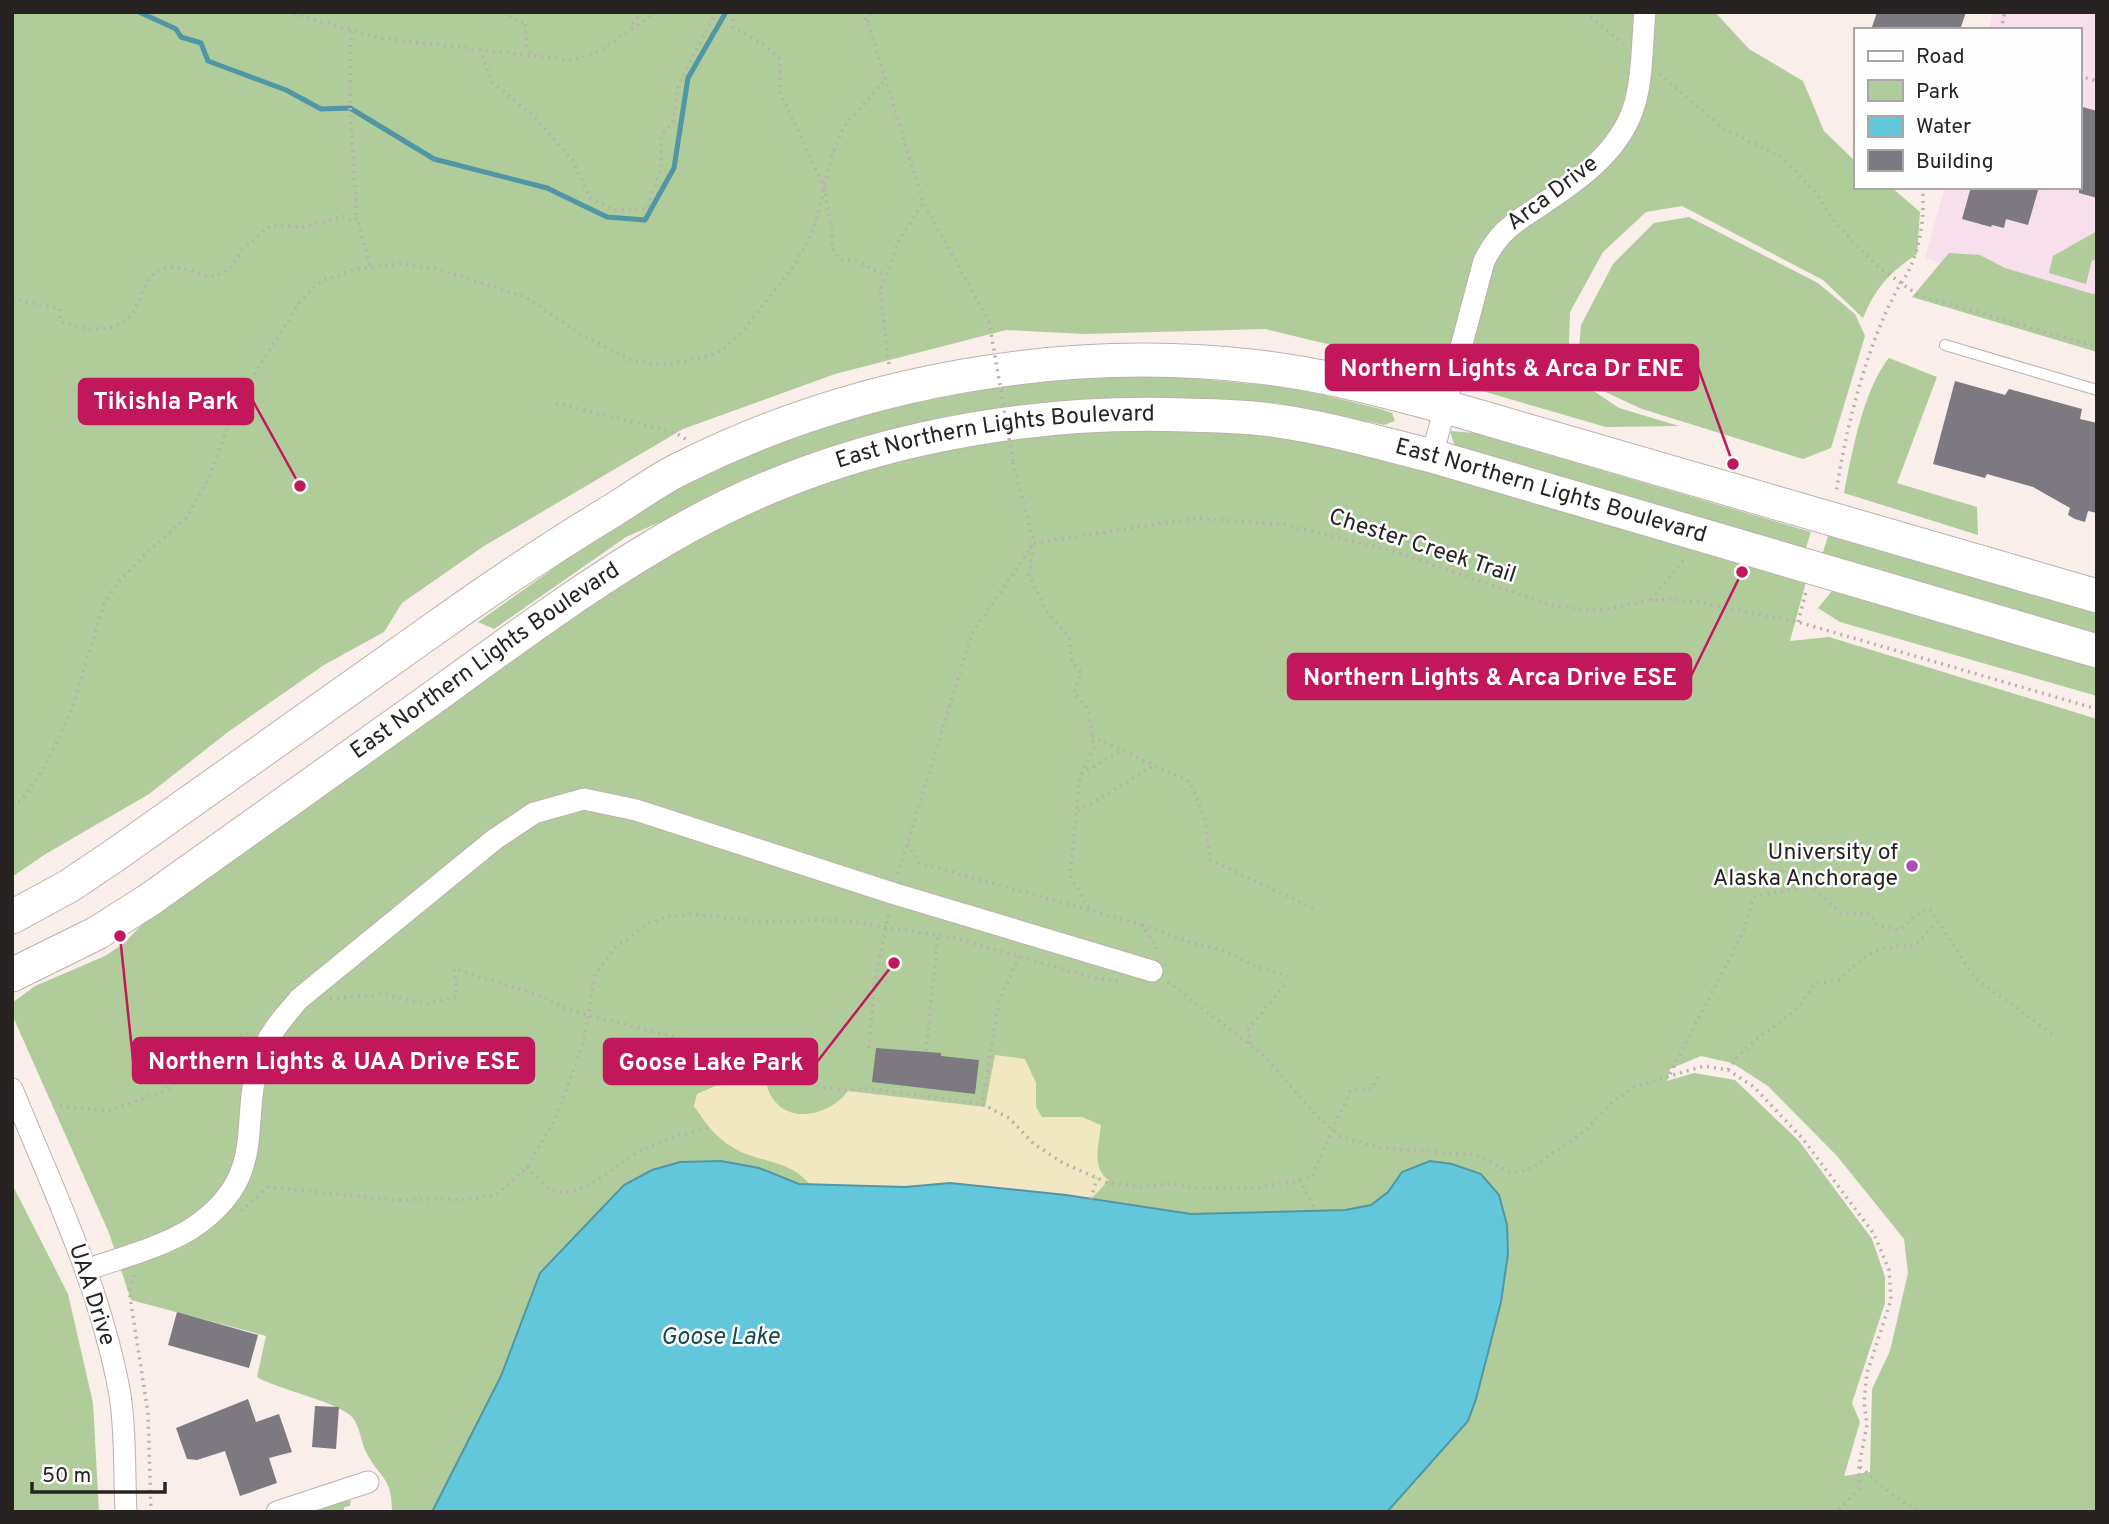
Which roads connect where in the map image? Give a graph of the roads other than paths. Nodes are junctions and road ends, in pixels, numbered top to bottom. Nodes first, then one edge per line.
1 (1645, 12) edge
2 (1945, 345) dead end
3 (2097, 390) edge
4 (1446, 407) junction
5 (1432, 456) junction
6 (2097, 596) edge
7 (2097, 650) edge
8 (12, 917) edge
9 (1152, 971) road end
10 (12, 975) edge
11 (12, 1089) edge
12 (86, 1270) junction
13 (368, 1482) dead end
14 (126, 1512) edge
15 (277, 1512) edge

1 - 4 street, Arca Drive
2 - 3 lane
4 - 5 street, Arca Drive
4 - 6 main road
4 - 8 main road
5 - 7 main road, East Northern Lights Boulevard
5 - 10 main road, East Northern Lights Boulevard
9 - 12 street
11 - 12 street, UAA Drive
12 - 14 street, UAA Drive
13 - 15 street

